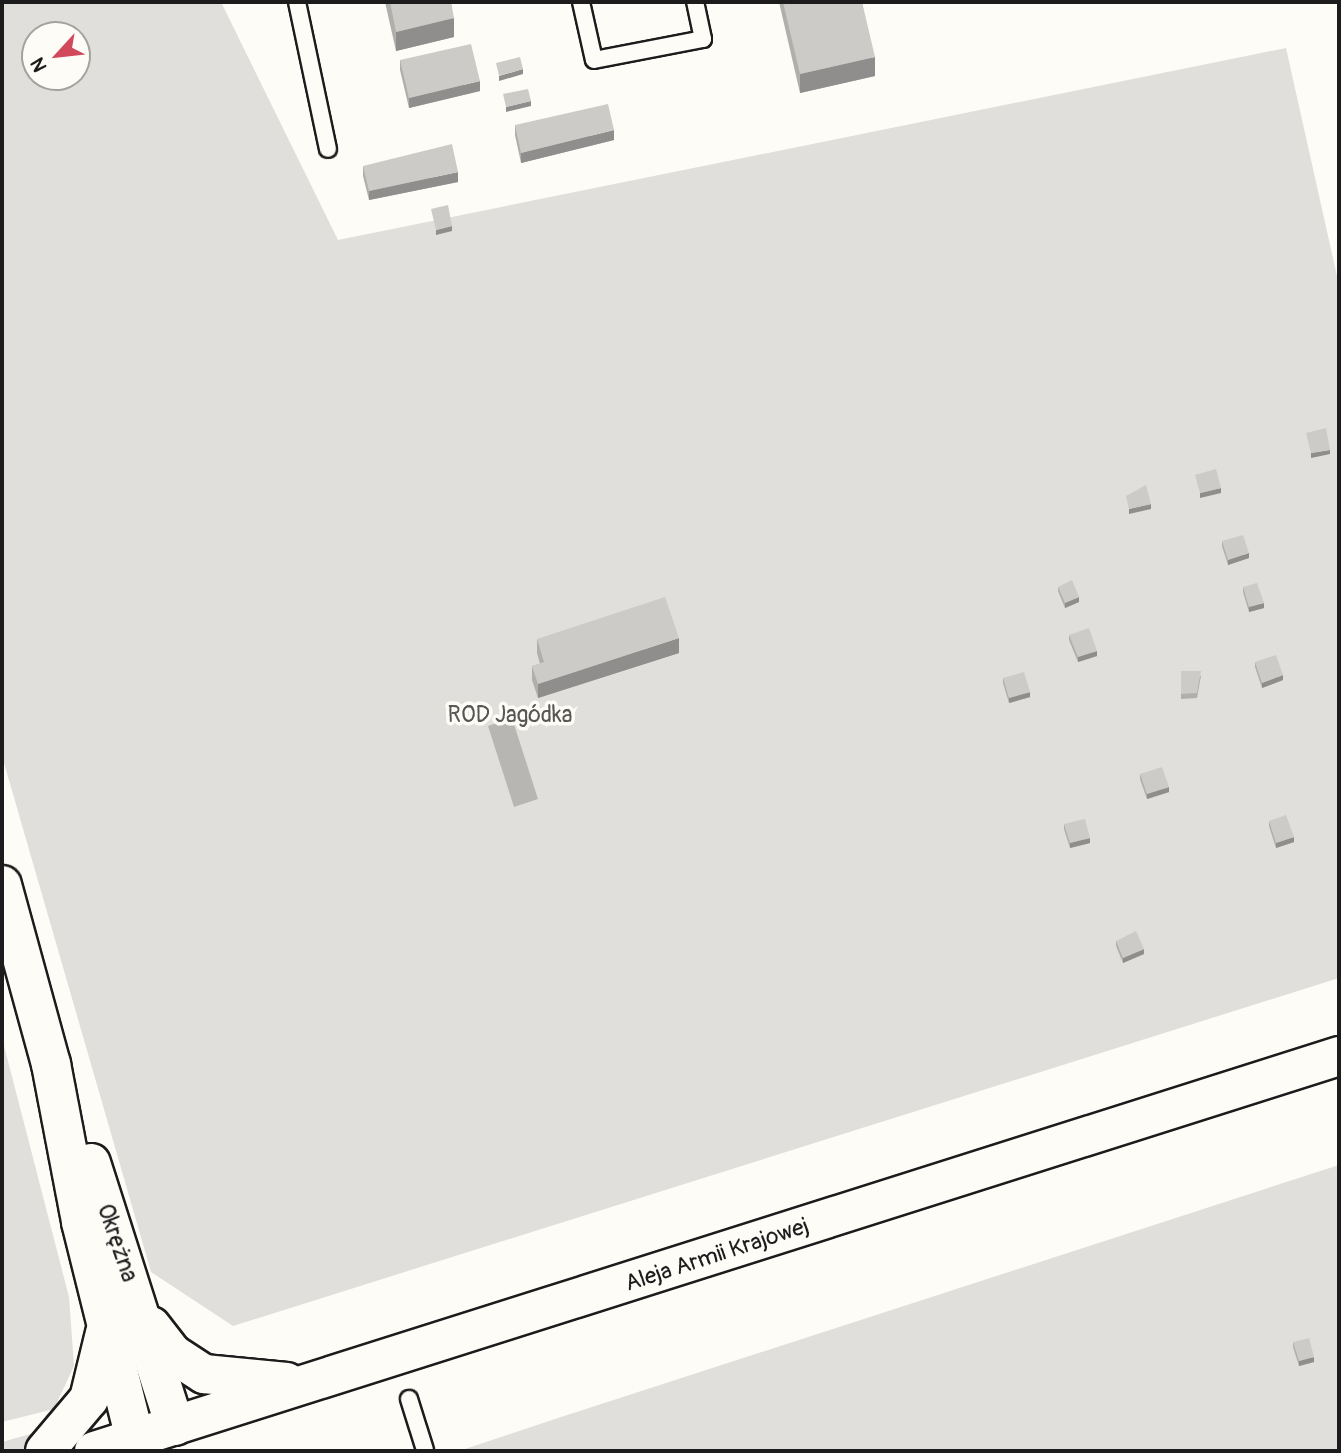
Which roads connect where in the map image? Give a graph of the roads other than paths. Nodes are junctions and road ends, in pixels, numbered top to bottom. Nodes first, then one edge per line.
1 (297, 2) edge
2 (581, 2) edge
3 (695, 2) edge
4 (328, 149) dead end
5 (2, 885) edge
6 (1339, 1056) edge
7 (124, 1312) junction
8 (338, 1378) junction
9 (409, 1399) dead end
10 (156, 1432) junction
11 (425, 1450) edge
12 (45, 1451) edge
13 (94, 1451) edge

1 - 4 lane
2 - 3 lane
5 - 7 street, Okrężna
6 - 8 street, Aleja Armii Krajowej
7 - 8 street
7 - 10 street, Okrężna
7 - 12 street
8 - 10 street, Aleja Armii Krajowej
9 - 11 lane
10 - 13 street, Aleja Armii Krajowej

